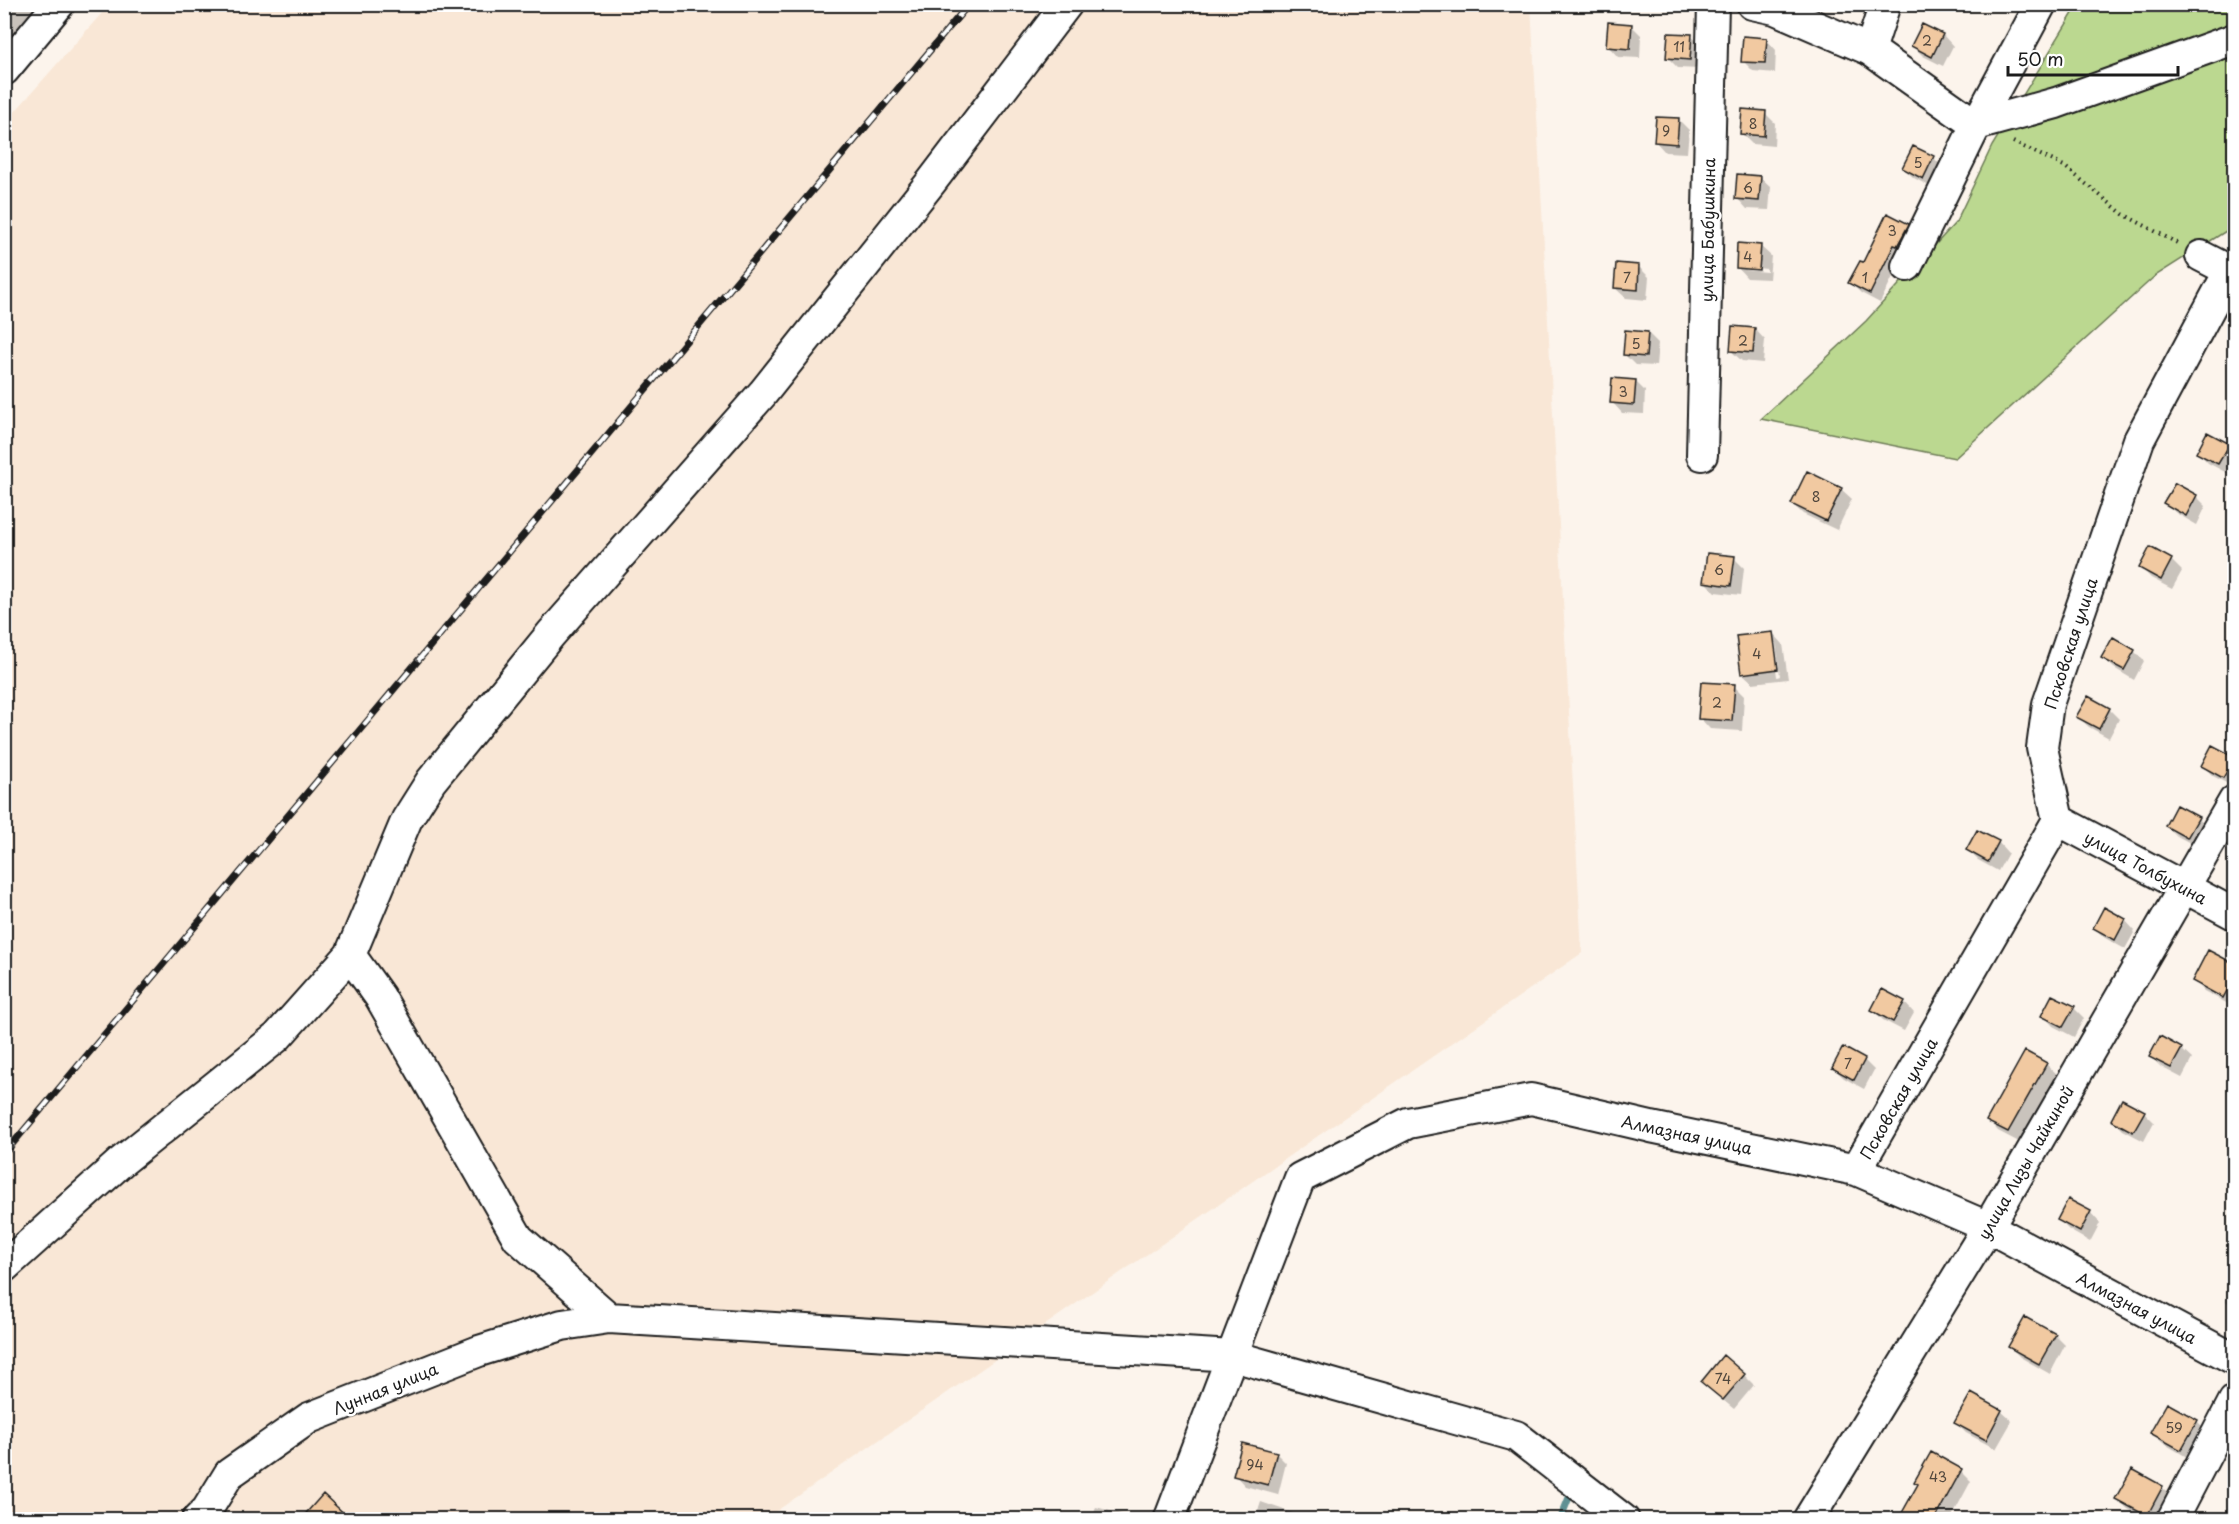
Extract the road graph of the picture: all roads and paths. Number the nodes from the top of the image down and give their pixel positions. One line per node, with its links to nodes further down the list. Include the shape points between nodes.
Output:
1 (59, 4): 9 (street)
2 (1067, 4): 19 (street, via 763,393 551,634 431,781 406,819)
3 (1713, 4): 14 (street, улица Бабушкина)
4 (1752, 4): 8 (street, via 1775,9)
5 (1885, 4): 8 (street)
6 (2041, 4): 10 (street)
7 (2235, 39): 10 (street, via 2056,103)
8 (1870, 50): 10 (street)
9 (4, 70)
10 (1976, 125): 11 (path, via 2064,166 2122,214); 12 (street)
11 (2201, 256): 13 (street)
12 (1907, 266)
13 (2233, 272): 16 (street, Псковская улица, via 2139,440 2048,704 2042,748)
14 (1701, 455)
15 (2235, 801): 17 (street, улица Лизы Чайкиной)
16 (2058, 820): 17 (street, улица Толбухина); 20 (street, Псковская улица)
17 (2184, 889): 18 (street, улица Толбухина); 21 (street, улица Лизы Чайкиной)
18 (2235, 914)
19 (350, 955): 22 (street, via 277,1037 121,1162); 23 (street, via 380,997 518,1238)
20 (1857, 1170): 21 (street, Алмазная улица); 24 (street, Алмазная улица, via 1531,1099 1408,1123 1300,1178)
21 (1988, 1227): 25 (street, Алмазная улица); 30 (street, улица Лизы Чайкиной)
22 (4, 1267)
23 (609, 1318): 24 (street, Лунная улица); 27 (street, Лунная улица, via 562,1325 479,1351 309,1418 229,1473)
24 (1233, 1356): 28 (street, Алмазная улица); 29 (street, Лунная улица, via 1516,1436)
25 (2235, 1359)
26 (2235, 1401): 31 (street)
27 (206, 1516)
28 (1169, 1520)
29 (1624, 1520)
30 (1808, 1520)
31 (2172, 1520)

